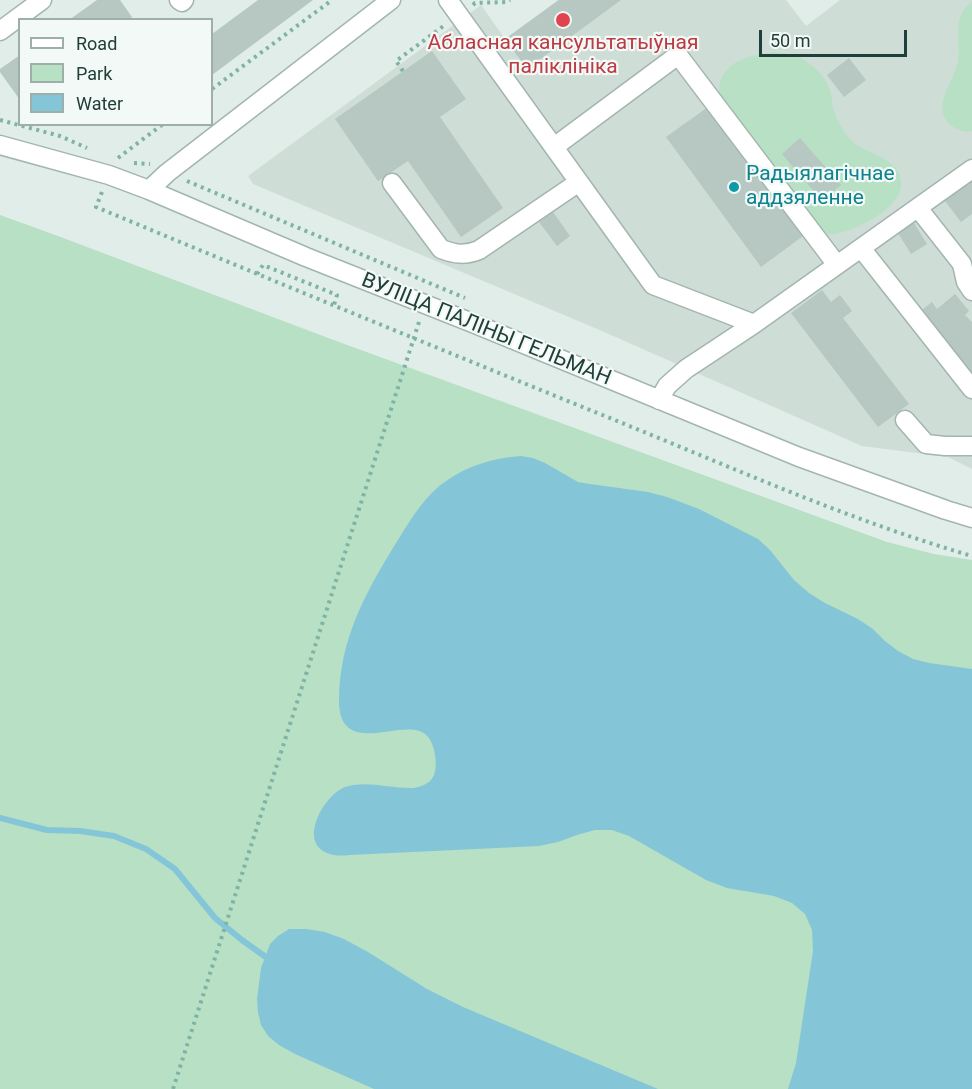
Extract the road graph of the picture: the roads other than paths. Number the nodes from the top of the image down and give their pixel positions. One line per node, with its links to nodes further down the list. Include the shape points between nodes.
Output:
1 (42, 0): 6 (street)
2 (179, 0): 3 (street)
3 (184, 0)
4 (391, 0): 12 (street)
5 (448, 0): 8 (street)
6 (0, 31)
7 (0, 145): 12 (street, ВУЛІЦА ПАЛІНЫ ГЕЛЬМАН)
8 (554, 147): 10 (street); 15 (street, via 678,55)
9 (972, 169): 13 (street)
10 (579, 182): 11 (street, via 479,250 461,255 441,249); 17 (street, via 653,285)
11 (392, 183)
12 (149, 190): 19 (street, ВУЛІЦА ПАЛІНЫ ГЕЛЬМАН)
13 (918, 208): 14 (street); 16 (street, via 962,264)
14 (861, 248): 15 (street); 18 (street)
15 (837, 265): 17 (street)
16 (972, 291)
17 (754, 324): 19 (street, via 686,369 667,386)
18 (972, 389)
19 (659, 400): 22 (street, ВУЛІЦА ПАЛІНЫ ГЕЛЬМАН, via 800,457)
20 (905, 420): 21 (street, via 926,444)
21 (972, 446)
22 (972, 518)

